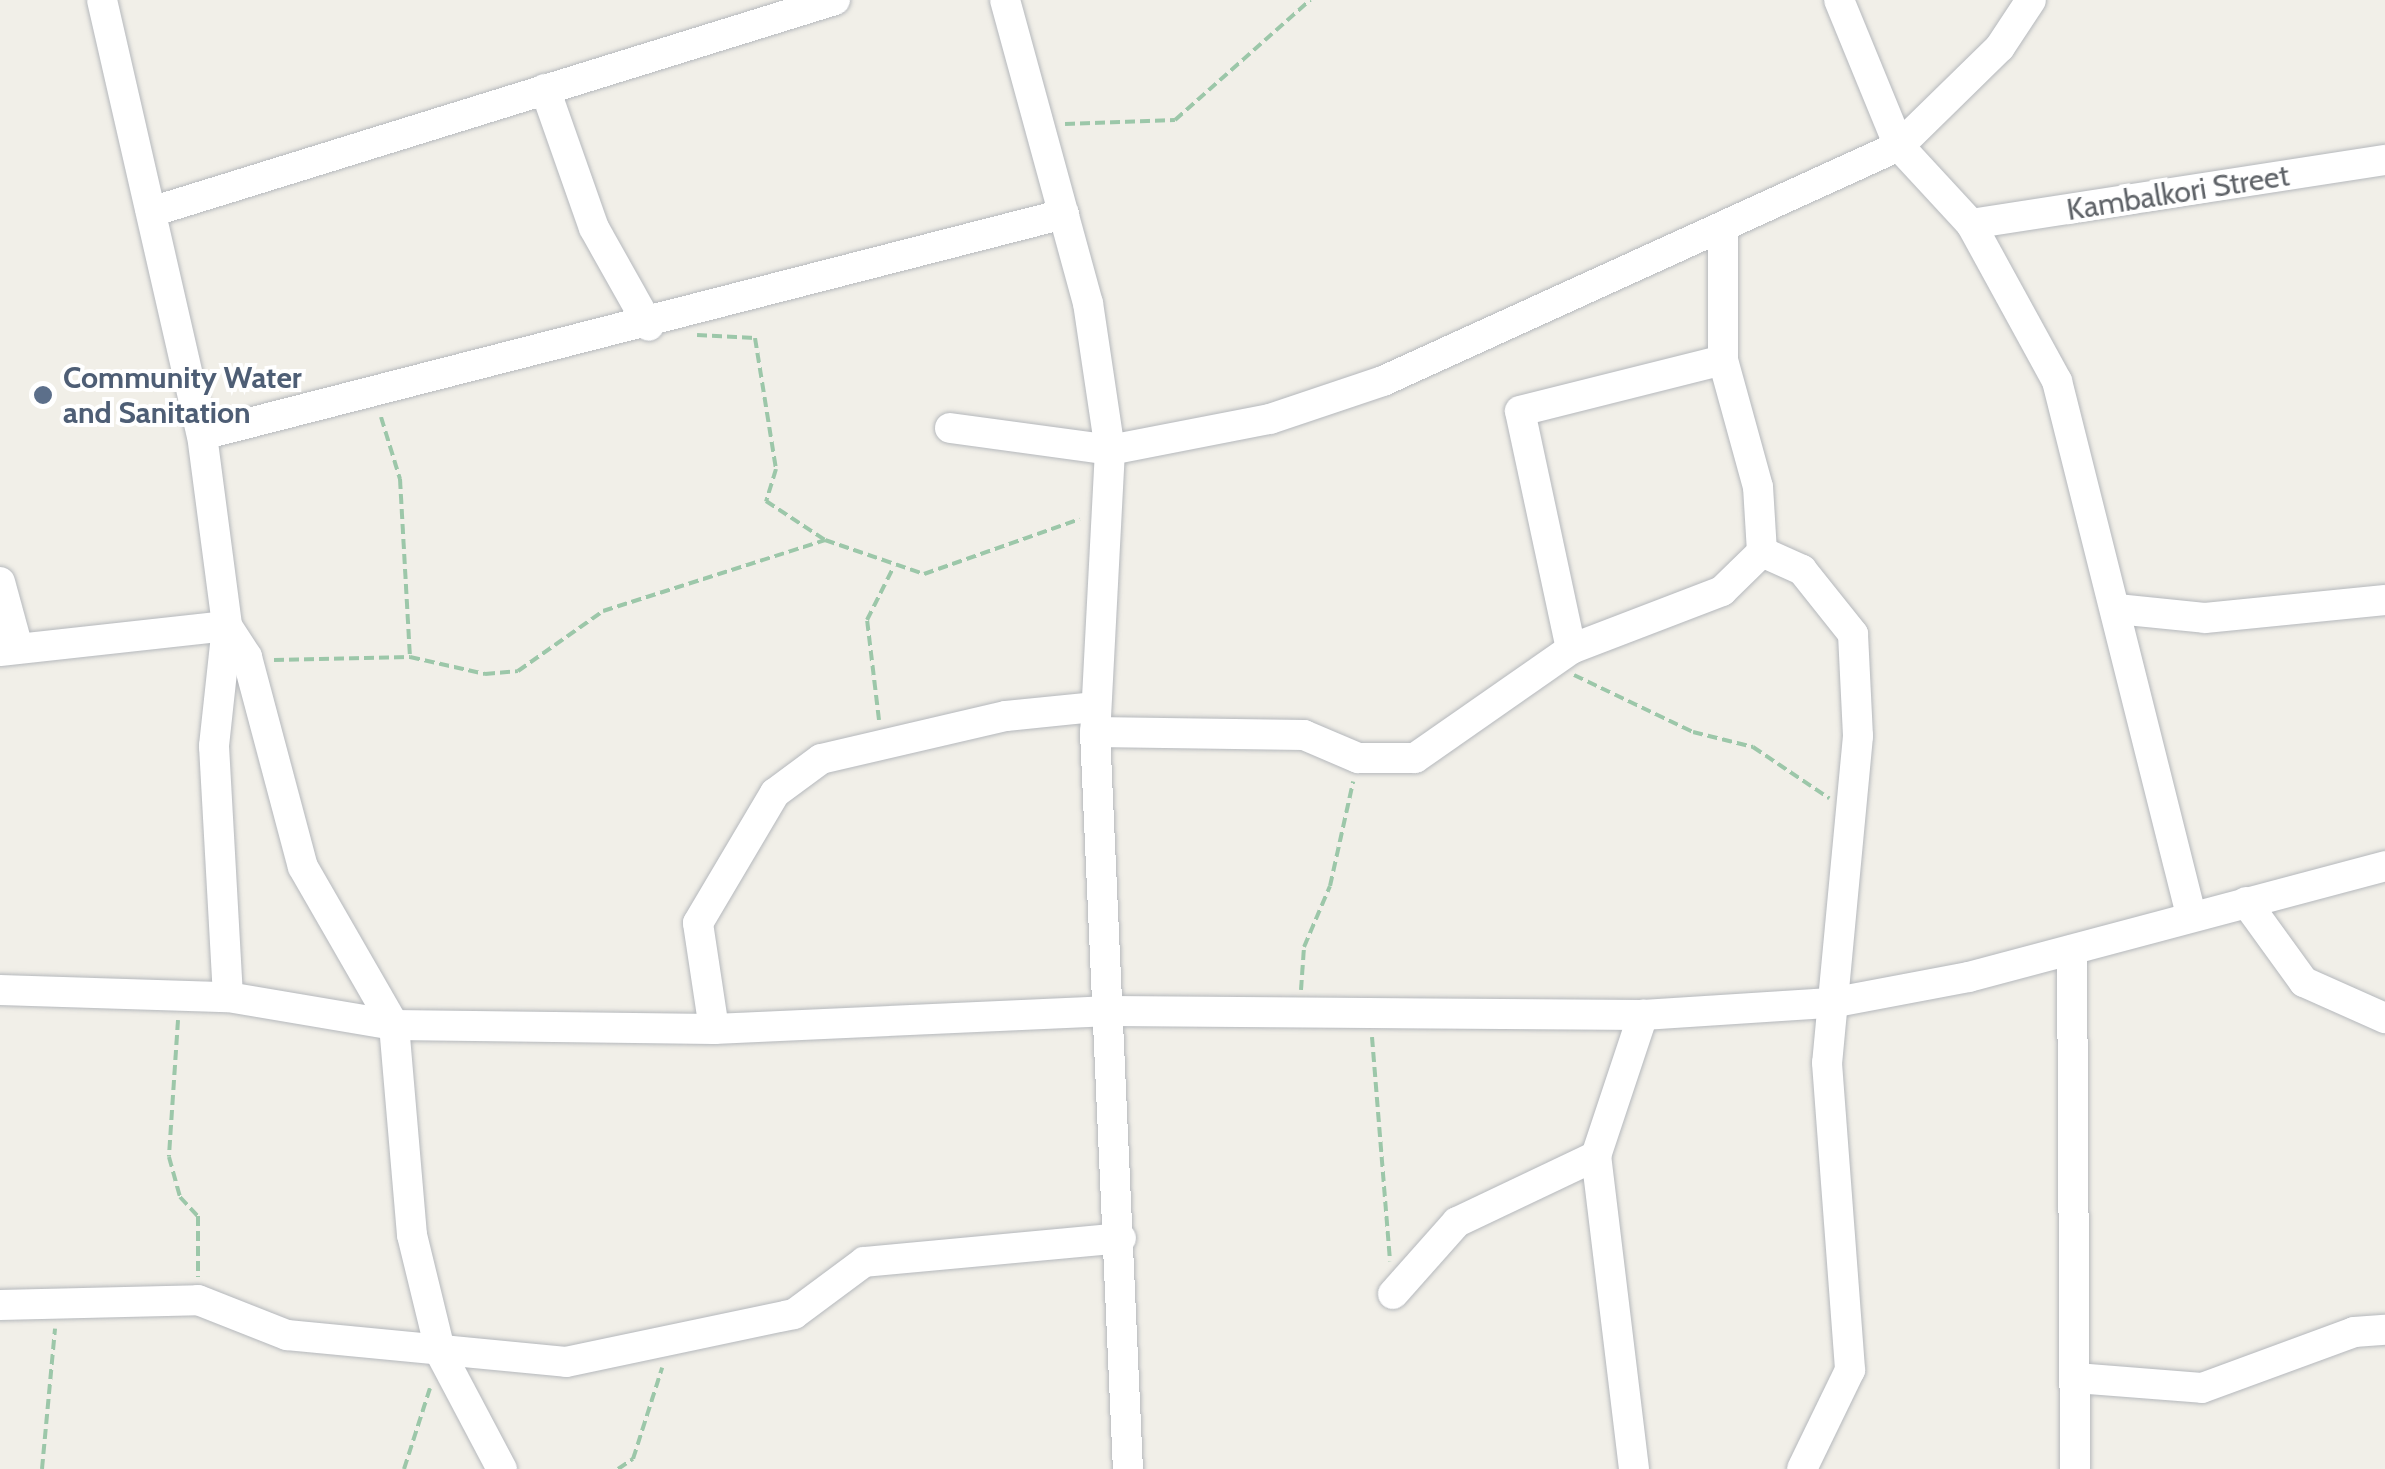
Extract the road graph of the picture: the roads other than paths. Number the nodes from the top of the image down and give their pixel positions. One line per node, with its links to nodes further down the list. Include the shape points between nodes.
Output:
1 (102, 0): 9 (street)
2 (835, 0): 6 (street)
3 (1005, 0): 10 (street)
4 (1839, 0): 7 (street)
5 (2031, 0): 7 (street, via 2000,47)
6 (545, 89): 9 (street); 13 (street, via 594,228)
7 (1898, 146): 11 (street); 12 (street)
8 (2385, 160): 11 (street, Kambalkori Street)
9 (151, 212): 16 (street)
10 (1064, 214): 13 (street); 17 (street)
11 (1971, 224): 21 (street, via 2057,381)
12 (1723, 228): 14 (street); 17 (street, via 1556,294 1383,381 1270,419)
13 (649, 326): 16 (street)
14 (1723, 360): 18 (street, via 1758,487); 24 (street, via 1520,410)
15 (950, 428): 17 (street)
16 (202, 435): 22 (street)
17 (1110, 450): 25 (street)
18 (1762, 552): 24 (street, via 1722,591); 32 (street, via 1802,570 1852,634 1858,736)
19 (0, 582): 23 (street)
20 (2385, 600): 21 (street, via 2205,618)
21 (2117, 608): 28 (street)
22 (227, 626): 23 (street, via 117,645); 31 (street, via 214,746); 36 (street, via 247,657 303,866)
23 (9, 650)
24 (1564, 658): 25 (street, via 1415,758 1358,758 1304,735)
25 (1095, 720): 33 (street); 37 (street, via 881,744 821,759 775,793 698,922)
26 (2385, 866): 27 (street)
27 (2246, 902): 28 (street); 35 (street, via 2304,982)
28 (2191, 915): 29 (street)
29 (2072, 950): 32 (street); 44 (street)
30 (0, 990): 31 (street)
31 (228, 997): 36 (street)
32 (1831, 1003): 34 (street); 48 (street, via 1830,1178 1847,1266 1850,1370)
33 (1111, 1011): 34 (street); 37 (street); 39 (street)
34 (1643, 1016): 38 (street)
35 (2385, 1018)
36 (394, 1025): 37 (street); 43 (street, via 412,1235)
37 (714, 1029)
38 (1596, 1156): 40 (street, via 1457,1222); 47 (street)
39 (1122, 1238): 43 (street, via 864,1262 794,1314 566,1362); 46 (street)
40 (1394, 1294)
41 (0, 1305): 43 (street, via 198,1300 287,1334)
42 (2385, 1330): 44 (street, via 2354,1332 2202,1388)
43 (441, 1354): 45 (street)
44 (2076, 1378): 49 (street)
45 (502, 1469)
46 (1128, 1469)
47 (1634, 1469)
48 (1802, 1469)
49 (2075, 1469)

